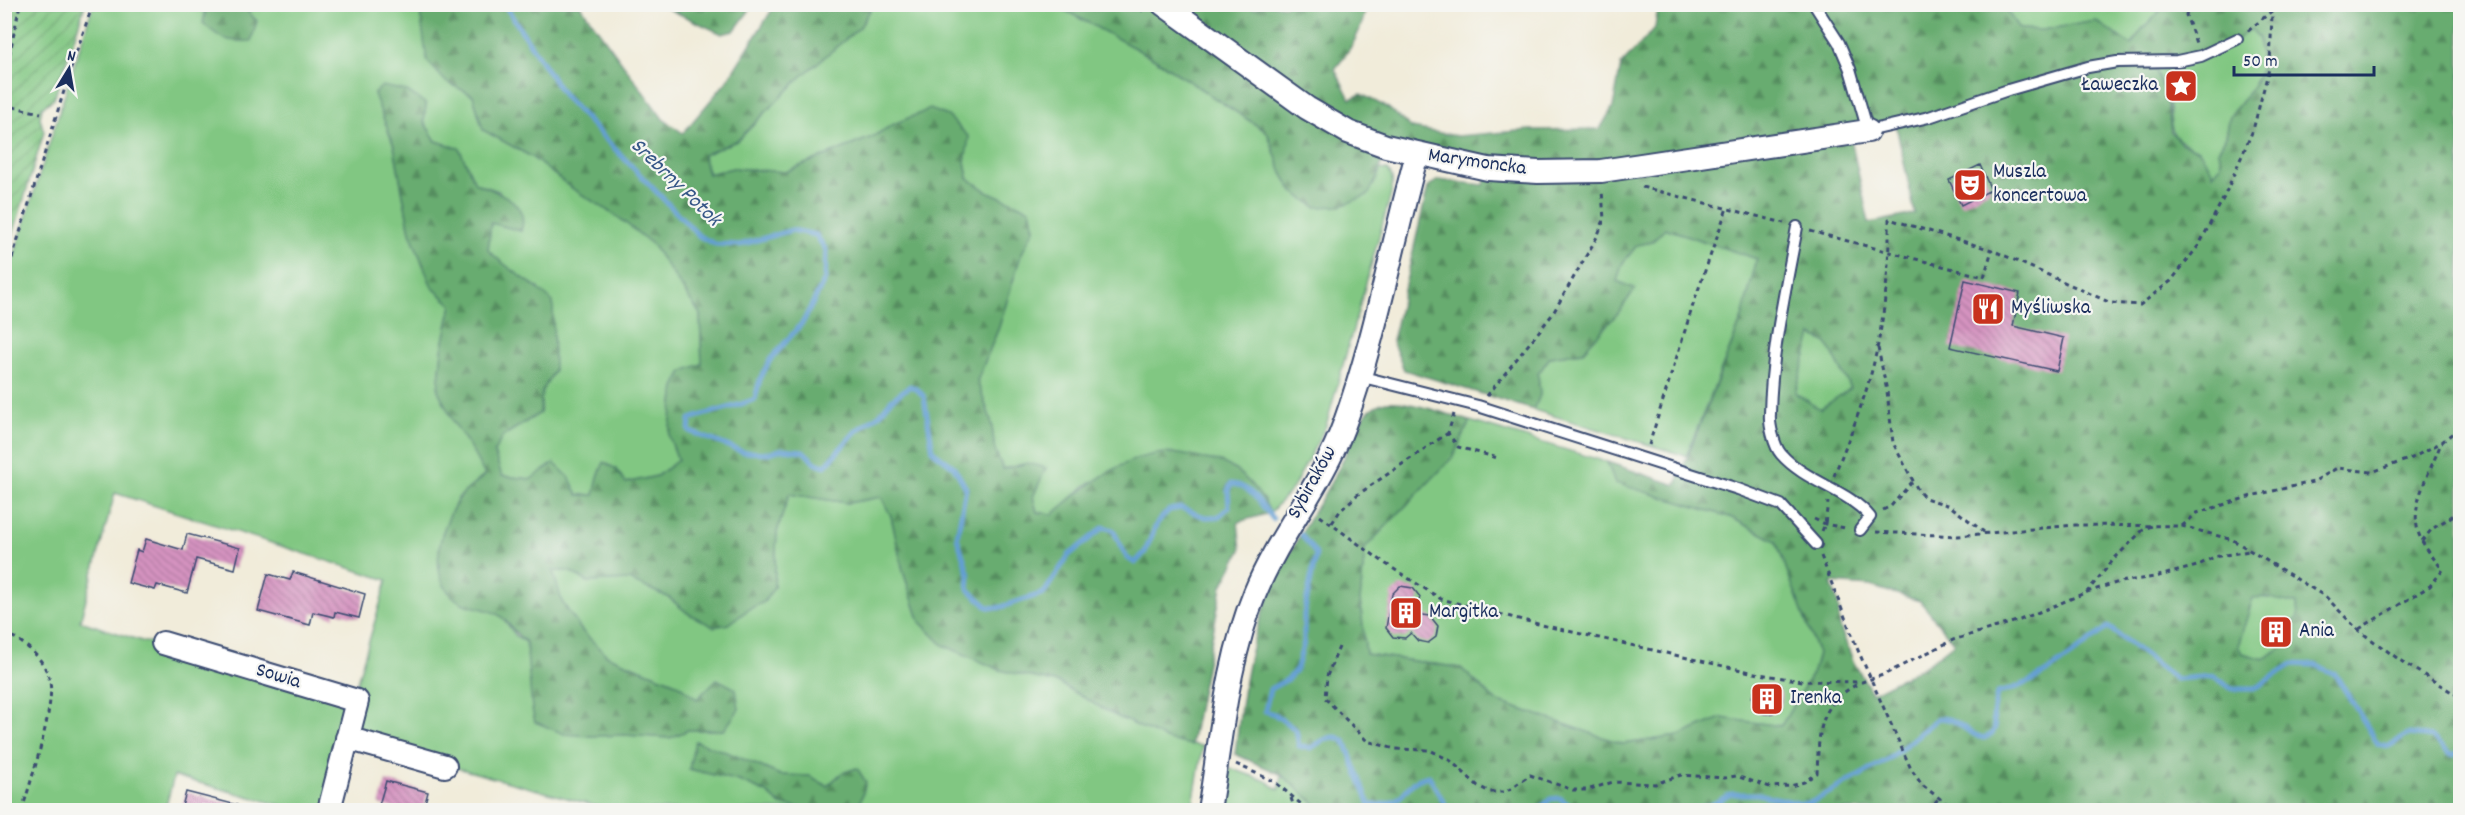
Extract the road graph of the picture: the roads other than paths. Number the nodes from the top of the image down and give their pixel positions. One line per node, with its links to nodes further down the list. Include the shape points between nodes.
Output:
1 (1163, 4): 5 (street, Marymoncka, via 1325,120 1367,140)
2 (1814, 4): 4 (lane, via 1839,43)
3 (2237, 39): 4 (lane, via 2201,56 2177,61 2116,62 2088,67 1929,117)
4 (1868, 131): 5 (street, Marymoncka, via 1601,171 1488,169)
5 (1417, 154): 7 (street, Sybiraków)
6 (1797, 227): 8 (lane, via 1769,417 1778,451 1793,466 1861,506 1870,516)
7 (1359, 376): 9 (lane, via 1478,406 1738,489 1781,505); 14 (street, Sybiraków, via 1336,443 1273,553 1243,625)
8 (1860, 530)
9 (1816, 544)
10 (163, 643): 11 (street, Sowia, via 357,701)
11 (348, 738): 12 (street); 13 (street, Sowia)
12 (445, 765)
13 (329, 810)
14 (1209, 810)

